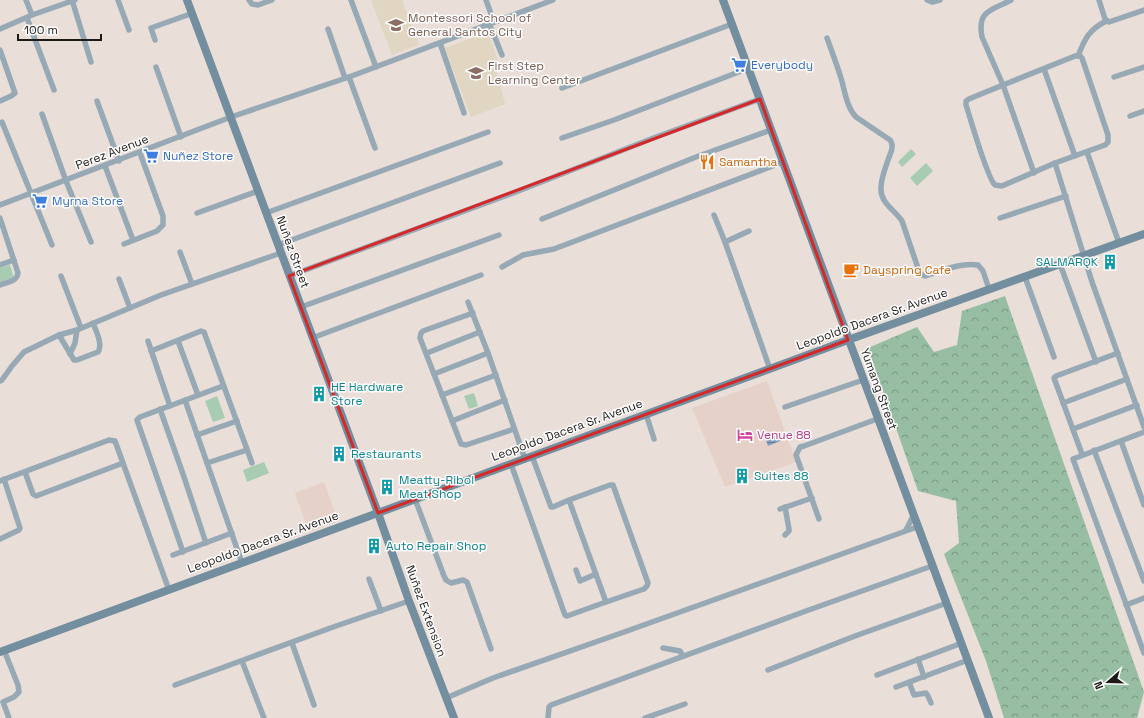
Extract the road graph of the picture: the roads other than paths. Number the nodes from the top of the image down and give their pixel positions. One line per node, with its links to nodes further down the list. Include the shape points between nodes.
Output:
1 (26, 0): 17 (street)
2 (73, 0): 17 (street); 30 (street)
3 (118, 0): 23 (street)
4 (187, 0): 16 (main road, Nuñez Street)
5 (249, 0): 6 (street, via 256,5)
6 (272, 0)
7 (351, 0): 31 (street)
8 (486, 0): 19 (street)
9 (553, 0): 19 (street, Perez Avenue)
10 (723, 0): 20 (main road, Yumang Street)
11 (927, 0): 12 (street)
12 (940, 0)
13 (1011, 0): 38 (street, via 985,14 980,22 982,37)
14 (1098, 0): 18 (street)
15 (1144, 10): 18 (street)
16 (193, 13): 25 (street, via 151,28); 48 (main road, Nuñez Street)
17 (30, 17): 21 (street); 40 (street)
18 (1106, 21): 29 (street, via 1089,33)
19 (492, 23): 26 (street, Perez Avenue); 28 (street)
20 (732, 24): 34 (main road, Yumang Street); 39 (street)
21 (0, 29)
22 (328, 29): 36 (street)
23 (129, 30)
24 (827, 38): 98 (street, via 852,113 892,143 884,169 881,194 886,204 902,221 920,274 926,276 964,265 978,265 983,271)
25 (155, 40)
26 (440, 43): 31 (street, Perez Avenue); 45 (street)
27 (0, 50): 42 (street, via 15,93)
28 (502, 55)
29 (1078, 56): 35 (street); 55 (street, via 1082,58 1109,138 1105,145)
30 (91, 62)
31 (376, 66): 36 (street, Perez Avenue)
32 (1144, 66): 37 (street)
33 (156, 67): 52 (street)
34 (749, 68): 41 (main road, Yumang Street); 53 (street)
35 (1044, 69): 38 (street); 57 (street)
36 (347, 77): 48 (street, Perez Avenue); 54 (street)
37 (1114, 77)
38 (1003, 85): 63 (street); 63 (street, via 969,99 966,103 991,179 999,186)
39 (562, 88)
40 (54, 90)
41 (760, 99): 50 (main road, Yumang Street); 93 (street)
42 (0, 101)
43 (97, 101): 58 (street)
44 (1144, 111): 47 (street)
45 (464, 113)
46 (42, 114): 64 (street)
47 (1130, 116)
48 (231, 117): 52 (street, Perez Avenue); 65 (main road, Nuñez Street)
49 (2, 122): 66 (street)
50 (771, 130): 59 (main road, Yumang Street); 73 (street)
51 (488, 132): 70 (street)
52 (181, 137): 56 (street, Perez Avenue)
53 (562, 138)
54 (375, 148)
55 (1087, 152): 57 (street); 81 (street)
56 (140, 153): 58 (street, Perez Avenue); 78 (street, via 164,221 157,231)
57 (1075, 156): 61 (street)
58 (119, 161): 62 (street, Perez Avenue)
59 (782, 162): 90 (street, via 554,249 523,255); 109 (main road, Yumang Street)
60 (500, 163): 84 (street)
61 (1055, 163): 63 (street); 67 (street)
62 (105, 166): 64 (street, Perez Avenue); 78 (street)
63 (1034, 173)
64 (66, 181): 66 (street, Perez Avenue); 79 (street)
65 (258, 191): 69 (street); 70 (main road, Nuñez Street)
66 (32, 194): 68 (street, Perez Avenue); 83 (street)
67 (1066, 196): 74 (street); 86 (street)
68 (0, 205)
69 (197, 213)
70 (266, 213): 84 (main road, Nuñez Street)
71 (714, 216): 80 (street)
72 (0, 218): 87 (street)
73 (542, 218)
74 (1000, 218)
75 (749, 231): 80 (street)
76 (499, 235): 100 (street)
77 (1143, 236): 81 (main road, Leopoldo Dacera Sr. Avenue)
78 (133, 240): 82 (street)
79 (91, 242)
80 (725, 242): 118 (street)
81 (1120, 243): 86 (main road, Leopoldo Dacera Sr. Avenue)
82 (124, 244)
83 (52, 245)
84 (279, 249): 93 (main road, Nuñez Street); 96 (street)
85 (180, 252): 96 (street)
86 (1084, 256): 88 (main road, Leopoldo Dacera Sr. Avenue); 114 (street)
87 (14, 260): 89 (street); 97 (street, via 17,278)
88 (1060, 264): 94 (main road, Leopoldo Dacera Sr. Avenue); 117 (street)
89 (0, 265)
90 (502, 267)
91 (481, 274): 107 (street)
92 (61, 276): 104 (street)
93 (289, 276): 100 (main road, Nuñez Street)
94 (1025, 277): 98 (main road, Leopoldo Dacera Sr. Avenue); 116 (street)
95 (119, 279): 101 (street)
96 (192, 284): 101 (street)
97 (0, 285)
98 (989, 289): 109 (main road, Leopoldo Dacera Sr. Avenue)
99 (468, 302): 102 (street)
100 (301, 307): 107 (main road, Nuñez Street)
101 (130, 308): 103 (street)
102 (473, 313): 105 (street); 112 (street, via 423,331 420,338)
103 (93, 323): 104 (street); 115 (street, via 100,342 99,351 77,360)
104 (79, 329): 106 (street); 115 (street)
105 (480, 332): 112 (street); 113 (street)
106 (59, 335): 115 (street); 123 (street, via 24,352)
107 (312, 338): 159 (main road, Nuñez Street)
108 (148, 340): 111 (street)
109 (848, 340): 118 (main road, Leopoldo Dacera Sr. Avenue); 122 (main road, Yumang Street)
110 (178, 341): 111 (street); 124 (street, via 204,332); 125 (street)
111 (151, 351): 131 (street)
112 (427, 353): 119 (street)
113 (488, 353): 119 (street); 120 (street)
114 (1118, 353): 117 (street); 121 (street)
115 (70, 354)
116 (1054, 358)
117 (1096, 362): 129 (street, via 1055,377)
118 (770, 369): 134 (main road, Leopoldo Dacera Sr. Avenue)
119 (434, 374): 126 (street)
120 (496, 375): 126 (street); 128 (street)
121 (1127, 379): 129 (street); 130 (street)
122 (863, 380): 132 (street); 135 (main road, Yumang Street)
123 (0, 381)
124 (224, 386): 125 (street); 137 (street)
125 (198, 395): 127 (street)
126 (442, 395): 136 (street)
127 (185, 400): 131 (street); 142 (street)
128 (505, 400): 136 (street); 139 (street)
129 (1062, 403): 140 (street)
130 (1137, 405): 138 (street); 140 (street)
131 (170, 406): 133 (street)
132 (785, 407)
133 (160, 410): 167 (street); 168 (street, via 137,421)
134 (646, 414): 143 (street); 148 (main road, Leopoldo Dacera Sr. Avenue)
135 (877, 419): 155 (street, via 800,447 796,455); 160 (main road, Yumang Street)
136 (452, 420): 139 (street, via 460,442 466,446)
137 (237, 421): 142 (street); 145 (street)
138 (1144, 427)
139 (514, 429): 148 (street)
140 (1073, 429): 147 (street)
141 (1144, 432): 144 (street)
142 (197, 435): 150 (street)
143 (654, 439)
144 (1121, 441): 146 (street); 158 (street)
145 (248, 450): 150 (street); 151 (street)
146 (1094, 450): 147 (street); 175 (street)
147 (1082, 454): 181 (street, via 1073,461)
148 (528, 457): 152 (main road, Leopoldo Dacera Sr. Avenue); 157 (street, via 551,507)
149 (124, 463): 153 (street, via 115,441 112,440); 153 (street, via 36,496); 176 (street)
150 (207, 463): 164 (street)
151 (252, 463)
152 (511, 464): 156 (main road, Leopoldo Dacera Sr. Avenue); 179 (street, via 565,615)
153 (25, 472): 154 (street)
154 (2, 480): 166 (street, via 20,528 15,533)
155 (812, 498): 161 (street); 165 (street, via 783,508 789,529)
156 (415, 499): 159 (main road, Leopoldo Dacera Sr. Avenue); 186 (street, via 446,580 451,583 463,580 467,582)
157 (569, 500): 173 (street); 179 (street, via 613,485 648,583 644,589)
158 (1144, 505)
159 (378, 513): 170 (main road, Leopoldo Dacera Sr. Avenue); 178 (main road, Nuñez Extension)
160 (913, 516): 162 (main road, Yumang Street); 163 (street)
161 (819, 519)
162 (917, 527): 163 (street); 171 (main road, Yumang Street)
163 (906, 530): 199 (street, via 493,678)
164 (232, 533): 167 (street); 170 (street)
165 (784, 535)
166 (0, 538)
167 (206, 543): 168 (street)
168 (182, 552): 169 (street)
169 (174, 555)
170 (242, 563): 176 (main road, Leopoldo Dacera Sr. Avenue)
171 (932, 566): 180 (main road, Yumang Street); 189 (street)
172 (576, 570): 173 (street, via 580,581)
173 (596, 574): 179 (street)
174 (369, 579): 182 (street)
175 (1144, 581)
176 (168, 590): 187 (main road, Leopoldo Dacera Sr. Avenue)
177 (1144, 598): 181 (street)
178 (409, 601): 182 (street); 199 (main road, Nuñez Extension)
179 (606, 602)
180 (947, 603): 184 (main road, Yumang Street); 193 (street)
181 (1126, 605): 188 (street)
182 (381, 611): 183 (street)
183 (292, 643): 192 (street); 203 (street)
184 (962, 643): 190 (street); 191 (main road, Yumang Street)
185 (664, 648): 189 (street, via 680,651)
186 (491, 649)
187 (2, 651): 200 (street, via 19,692 14,697)
188 (1144, 653)
189 (683, 656): 207 (street, via 551,705)
190 (918, 659): 194 (street); 195 (street)
191 (968, 660): 195 (street); 209 (main road, Yumang Street)
192 (242, 661): 197 (street); 205 (street)
193 (768, 670)
194 (877, 674)
195 (924, 677): 196 (street)
196 (909, 682): 198 (street); 201 (street, via 914,695 926,693)
197 (175, 685)
198 (896, 687)
199 (446, 698): 206 (main road, Nuñez Extension)
200 (2, 700): 204 (street)
201 (931, 703)
202 (685, 704): 208 (street)
203 (314, 705)
204 (9, 718)
205 (264, 718)
206 (454, 718)
207 (548, 718)
208 (645, 718)
209 (989, 718)

